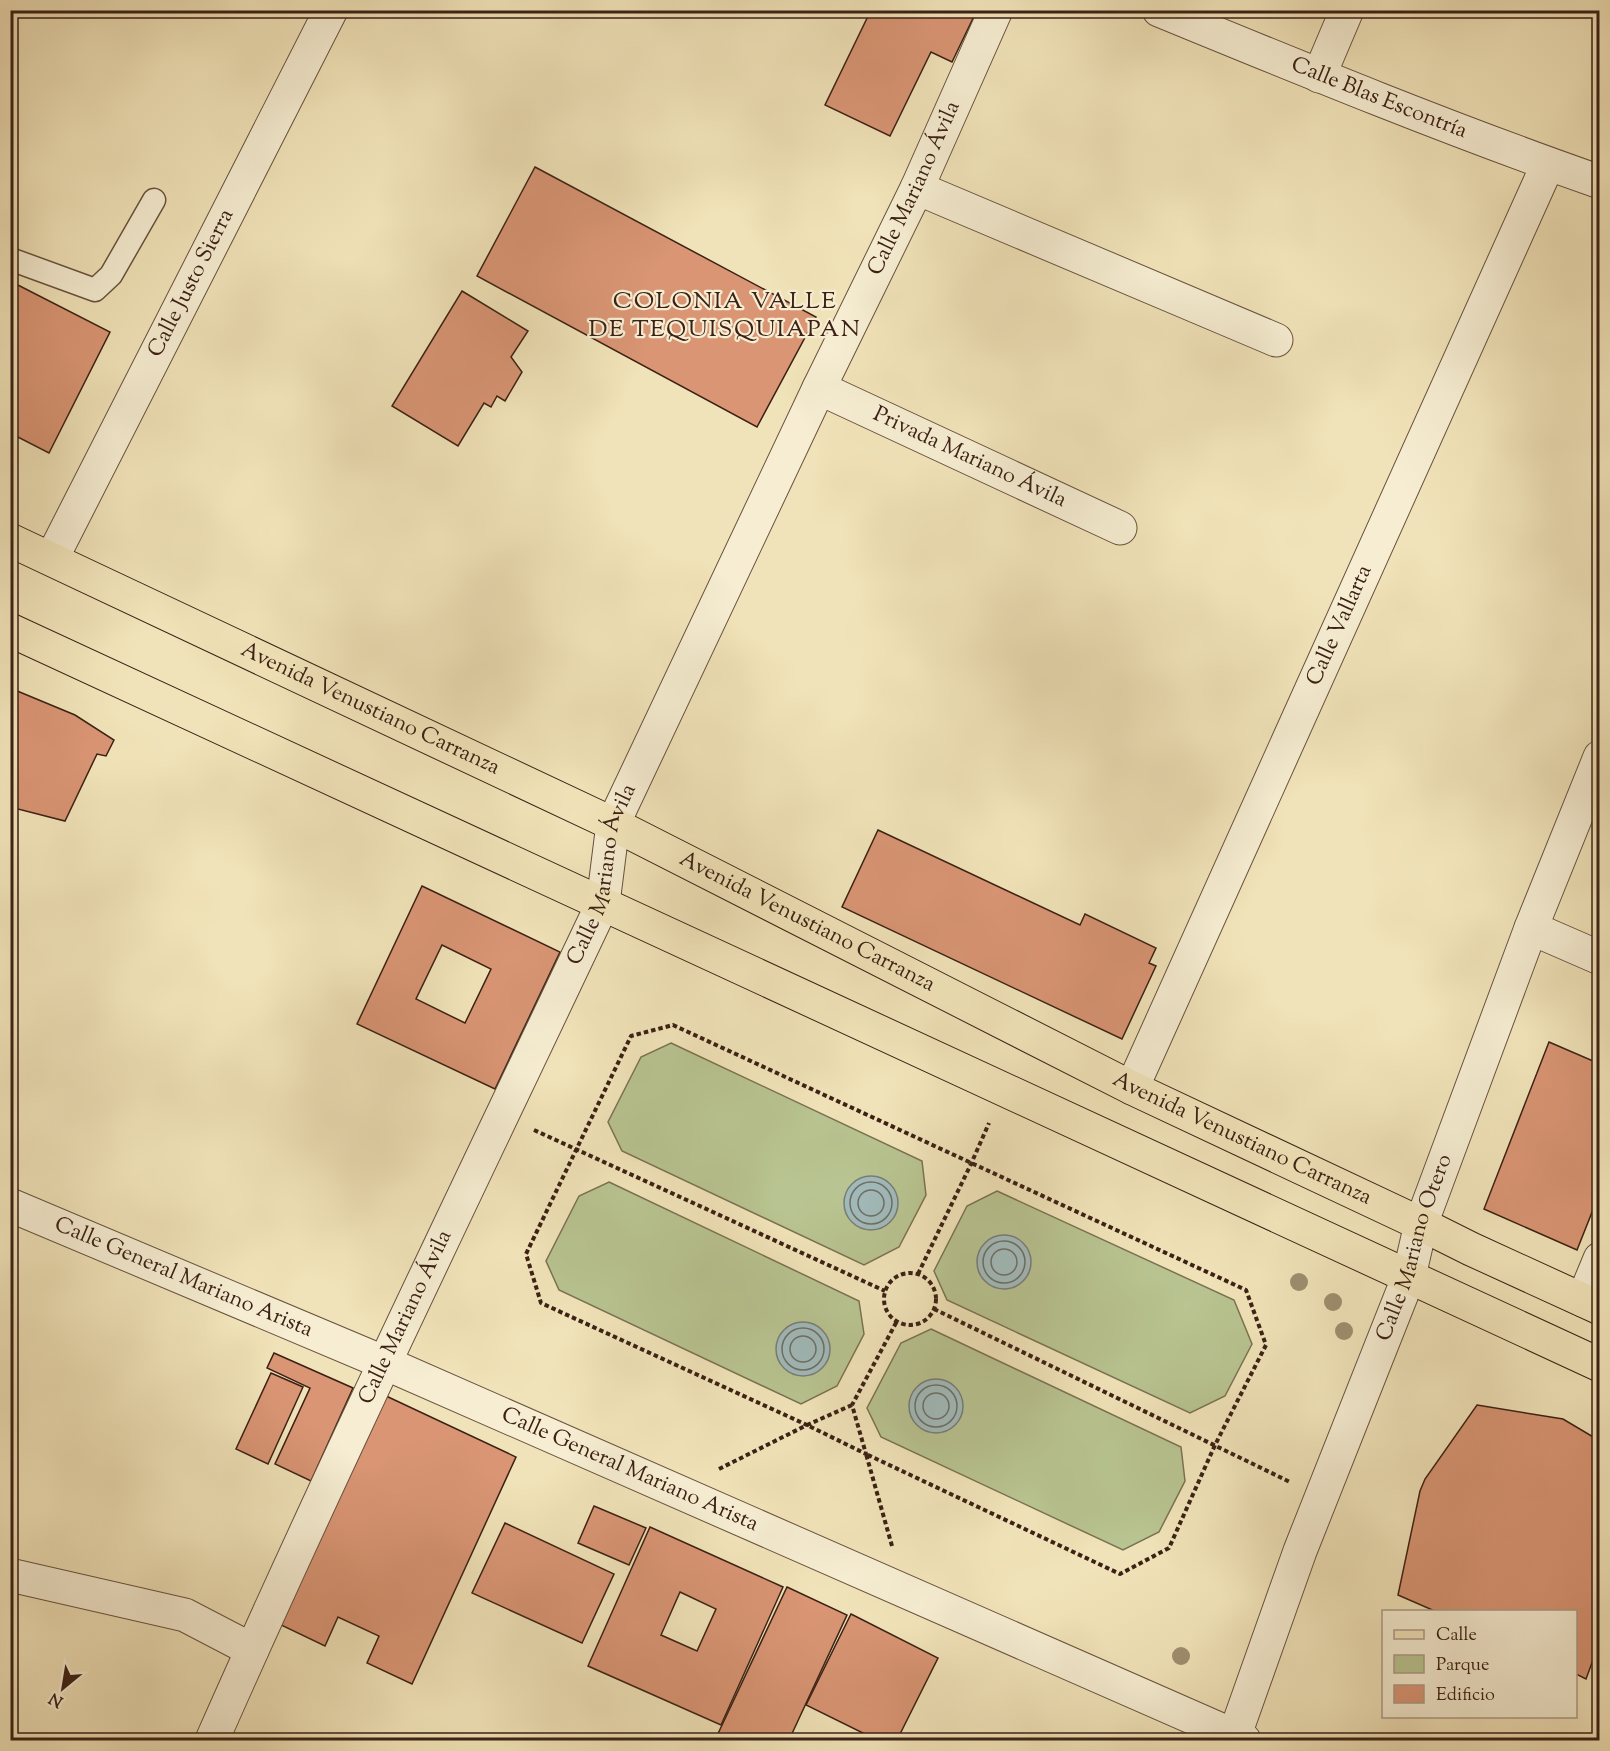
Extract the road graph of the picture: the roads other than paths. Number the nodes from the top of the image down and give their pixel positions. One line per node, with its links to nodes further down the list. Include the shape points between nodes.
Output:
1 (331, 10): 15 (street, Calle Justo Sierra)
2 (996, 10): 8 (street, Calle Mariano Ávila)
3 (1159, 10): 5 (street, Calle Blas Escontría)
4 (1347, 10): 5 (street)
5 (1319, 76): 6 (street, Calle Blas Escontría)
6 (1548, 164): 7 (street, Calle Blas Escontría); 22 (street, Calle Vallarta)
7 (1599, 182)
8 (918, 188): 11 (street); 12 (street, Calle Mariano Ávila)
9 (154, 200): 10 (lane, via 111,275 96,290)
10 (10, 259)
11 (1276, 340)
12 (819, 388): 13 (street, Privada Mariano Ávila); 18 (street, Calle Mariano Ávila)
13 (1120, 528)
14 (10, 540): 15 (main road, Avenida Venustiano Carranza)
15 (52, 558): 18 (main road, Avenida Venustiano Carranza)
16 (10, 630): 19 (main road)
17 (1599, 757): 20 (street, Calle Mariano Otero)
18 (613, 824): 19 (street, Calle Mariano Ávila); 22 (main road, Avenida Venustiano Carranza)
19 (603, 903): 26 (main road); 28 (street, Calle Mariano Ávila)
20 (1531, 928): 21 (street); 24 (street, Calle Mariano Otero)
21 (1599, 958)
22 (1132, 1088): 24 (main road, Avenida Venustiano Carranza)
23 (10, 1205): 28 (street, Calle General Mariano Arista)
24 (1422, 1224): 26 (street, Calle Mariano Otero); 27 (main road, Avenida Venustiano Carranza)
25 (1599, 1259): 27 (street)
26 (1409, 1276): 29 (main road); 32 (street, Calle Mariano Otero, via 1300,1551)
27 (1591, 1304)
28 (385, 1363): 31 (street, Calle Mariano Ávila); 32 (street, Calle General Mariano Arista)
29 (1599, 1365)
30 (10, 1575): 31 (street, via 185,1615)
31 (252, 1650): 33 (street, Calle Mariano Ávila)
32 (1237, 1739)
33 (212, 1740)

